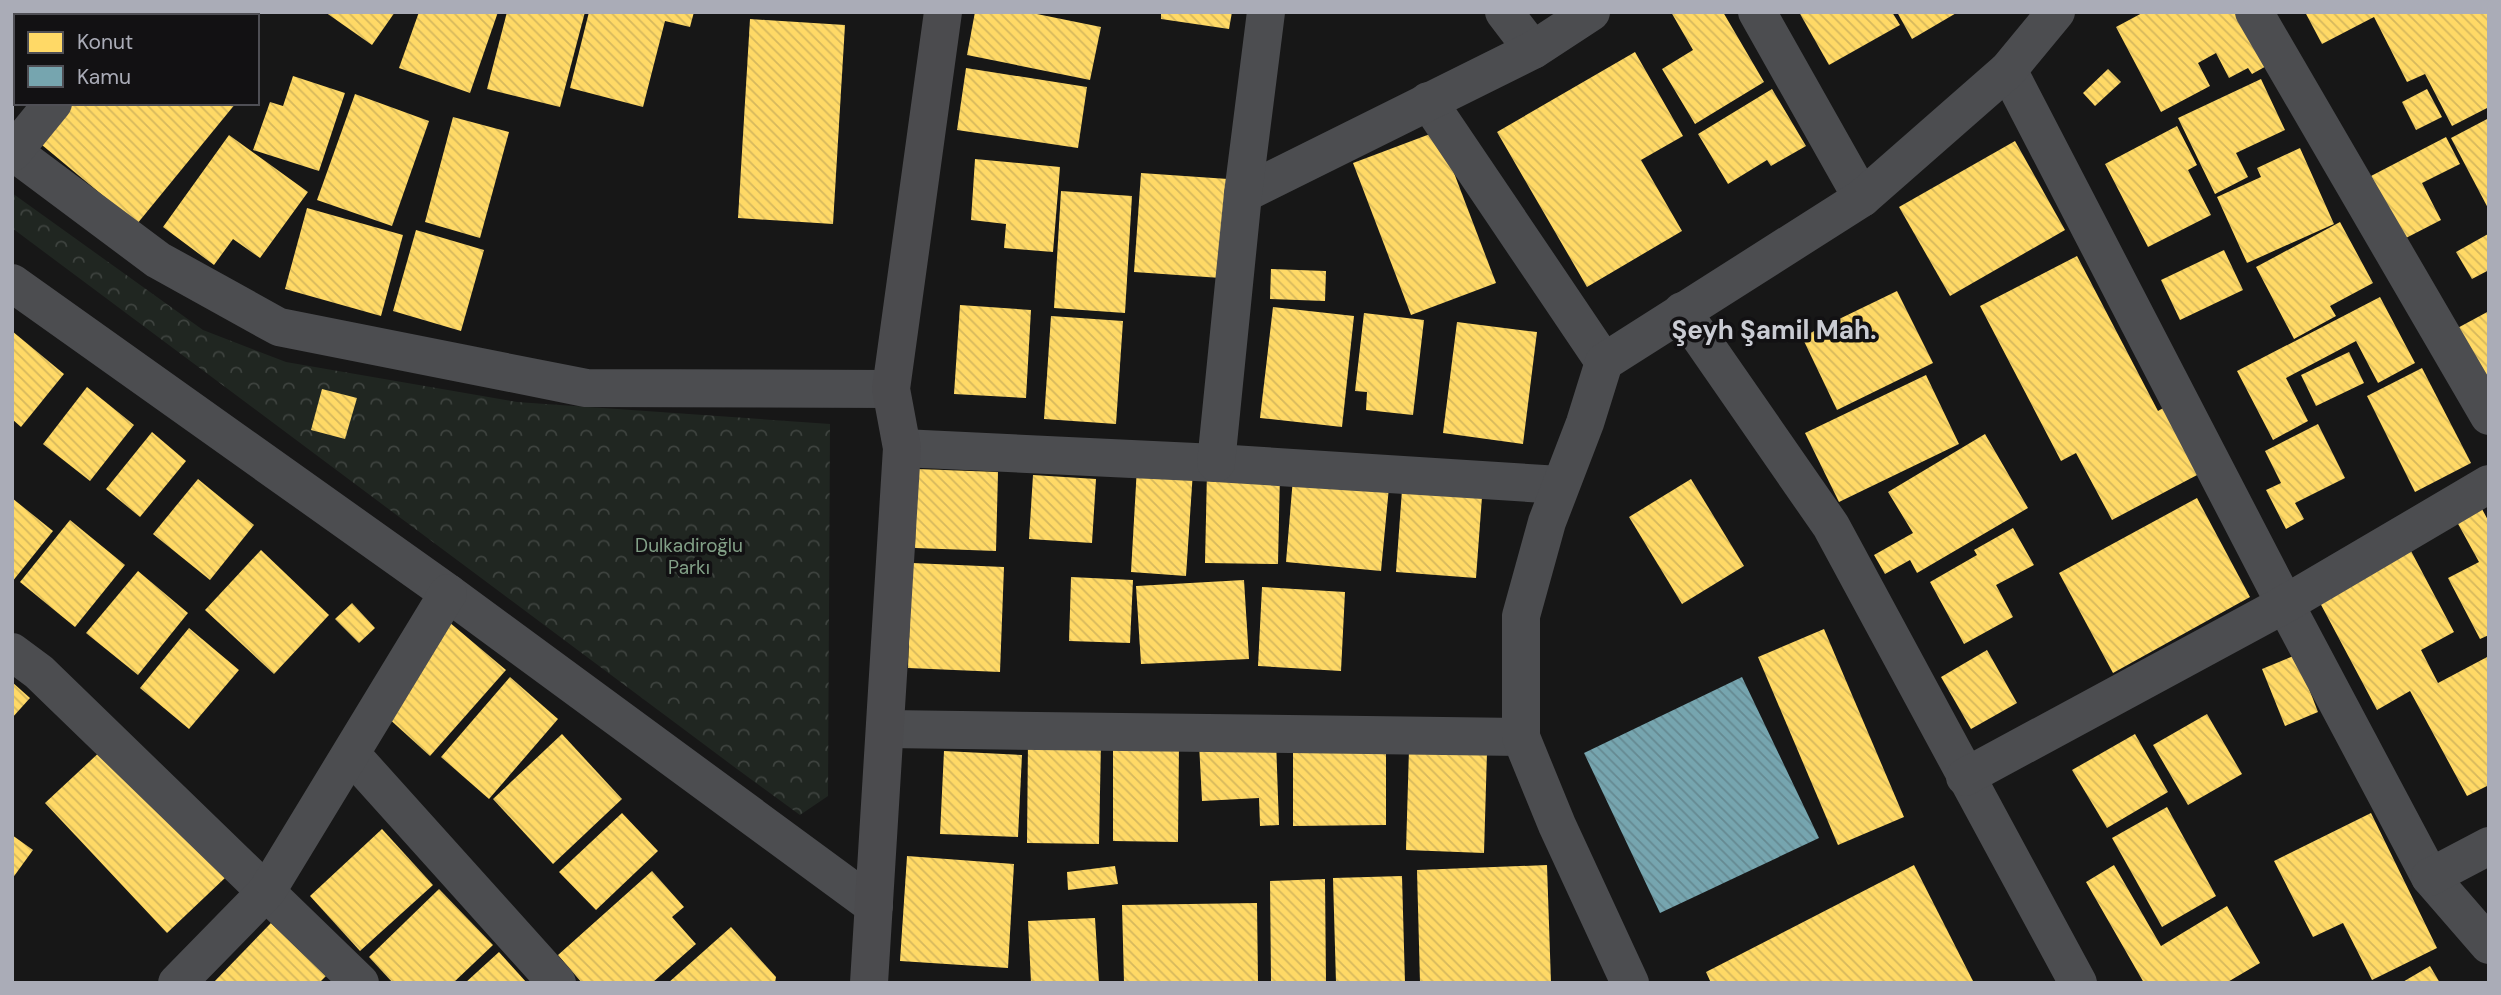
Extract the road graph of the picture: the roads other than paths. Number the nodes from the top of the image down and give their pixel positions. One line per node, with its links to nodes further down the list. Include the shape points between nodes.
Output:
1 (943, 12): 18 (main road)
2 (1266, 12): 13 (street)
3 (1504, 12): 8 (street)
4 (1591, 12): 8 (street)
5 (1757, 12): 14 (street)
6 (2056, 12): 9 (street)
7 (2254, 12): 19 (street)
8 (1533, 50): 10 (street)
9 (2008, 70): 14 (street); 25 (street)
10 (1428, 101): 13 (street); 17 (street)
11 (51, 105): 12 (street)
12 (13, 152): 18 (street, via 158,260 279,327 586,388)
13 (1243, 194): 21 (street)
14 (1862, 198): 16 (street)
15 (12, 282): 24 (street)
16 (1682, 311): 17 (street); 30 (street, via 1831,526)
17 (1604, 362): 23 (street)
18 (891, 389): 20 (main road)
19 (2489, 416)
20 (902, 448): 21 (street); 27 (main road)
21 (1216, 463): 23 (street)
22 (2489, 484): 25 (street)
23 (1560, 485): 28 (street, via 1521,616)
24 (448, 593): 29 (street); 35 (street)
25 (2285, 604): 30 (street); 32 (street)
26 (12, 652): 33 (street, via 39,672)
27 (886, 729): 28 (street); 35 (main road)
28 (1521, 737): 34 (street)
29 (351, 754): 33 (street); 40 (street)
30 (1965, 777): 37 (street)
31 (2489, 846): 32 (street)
32 (2430, 877): 36 (street)
33 (267, 891): 38 (street); 39 (street)
34 (1591, 899): 42 (street); 43 (street)
35 (874, 906): 41 (main road)
36 (2489, 945)
37 (2077, 982)
38 (177, 983)
39 (360, 983)
40 (557, 983)
41 (869, 983)
42 (1605, 983)
43 (1630, 983)

